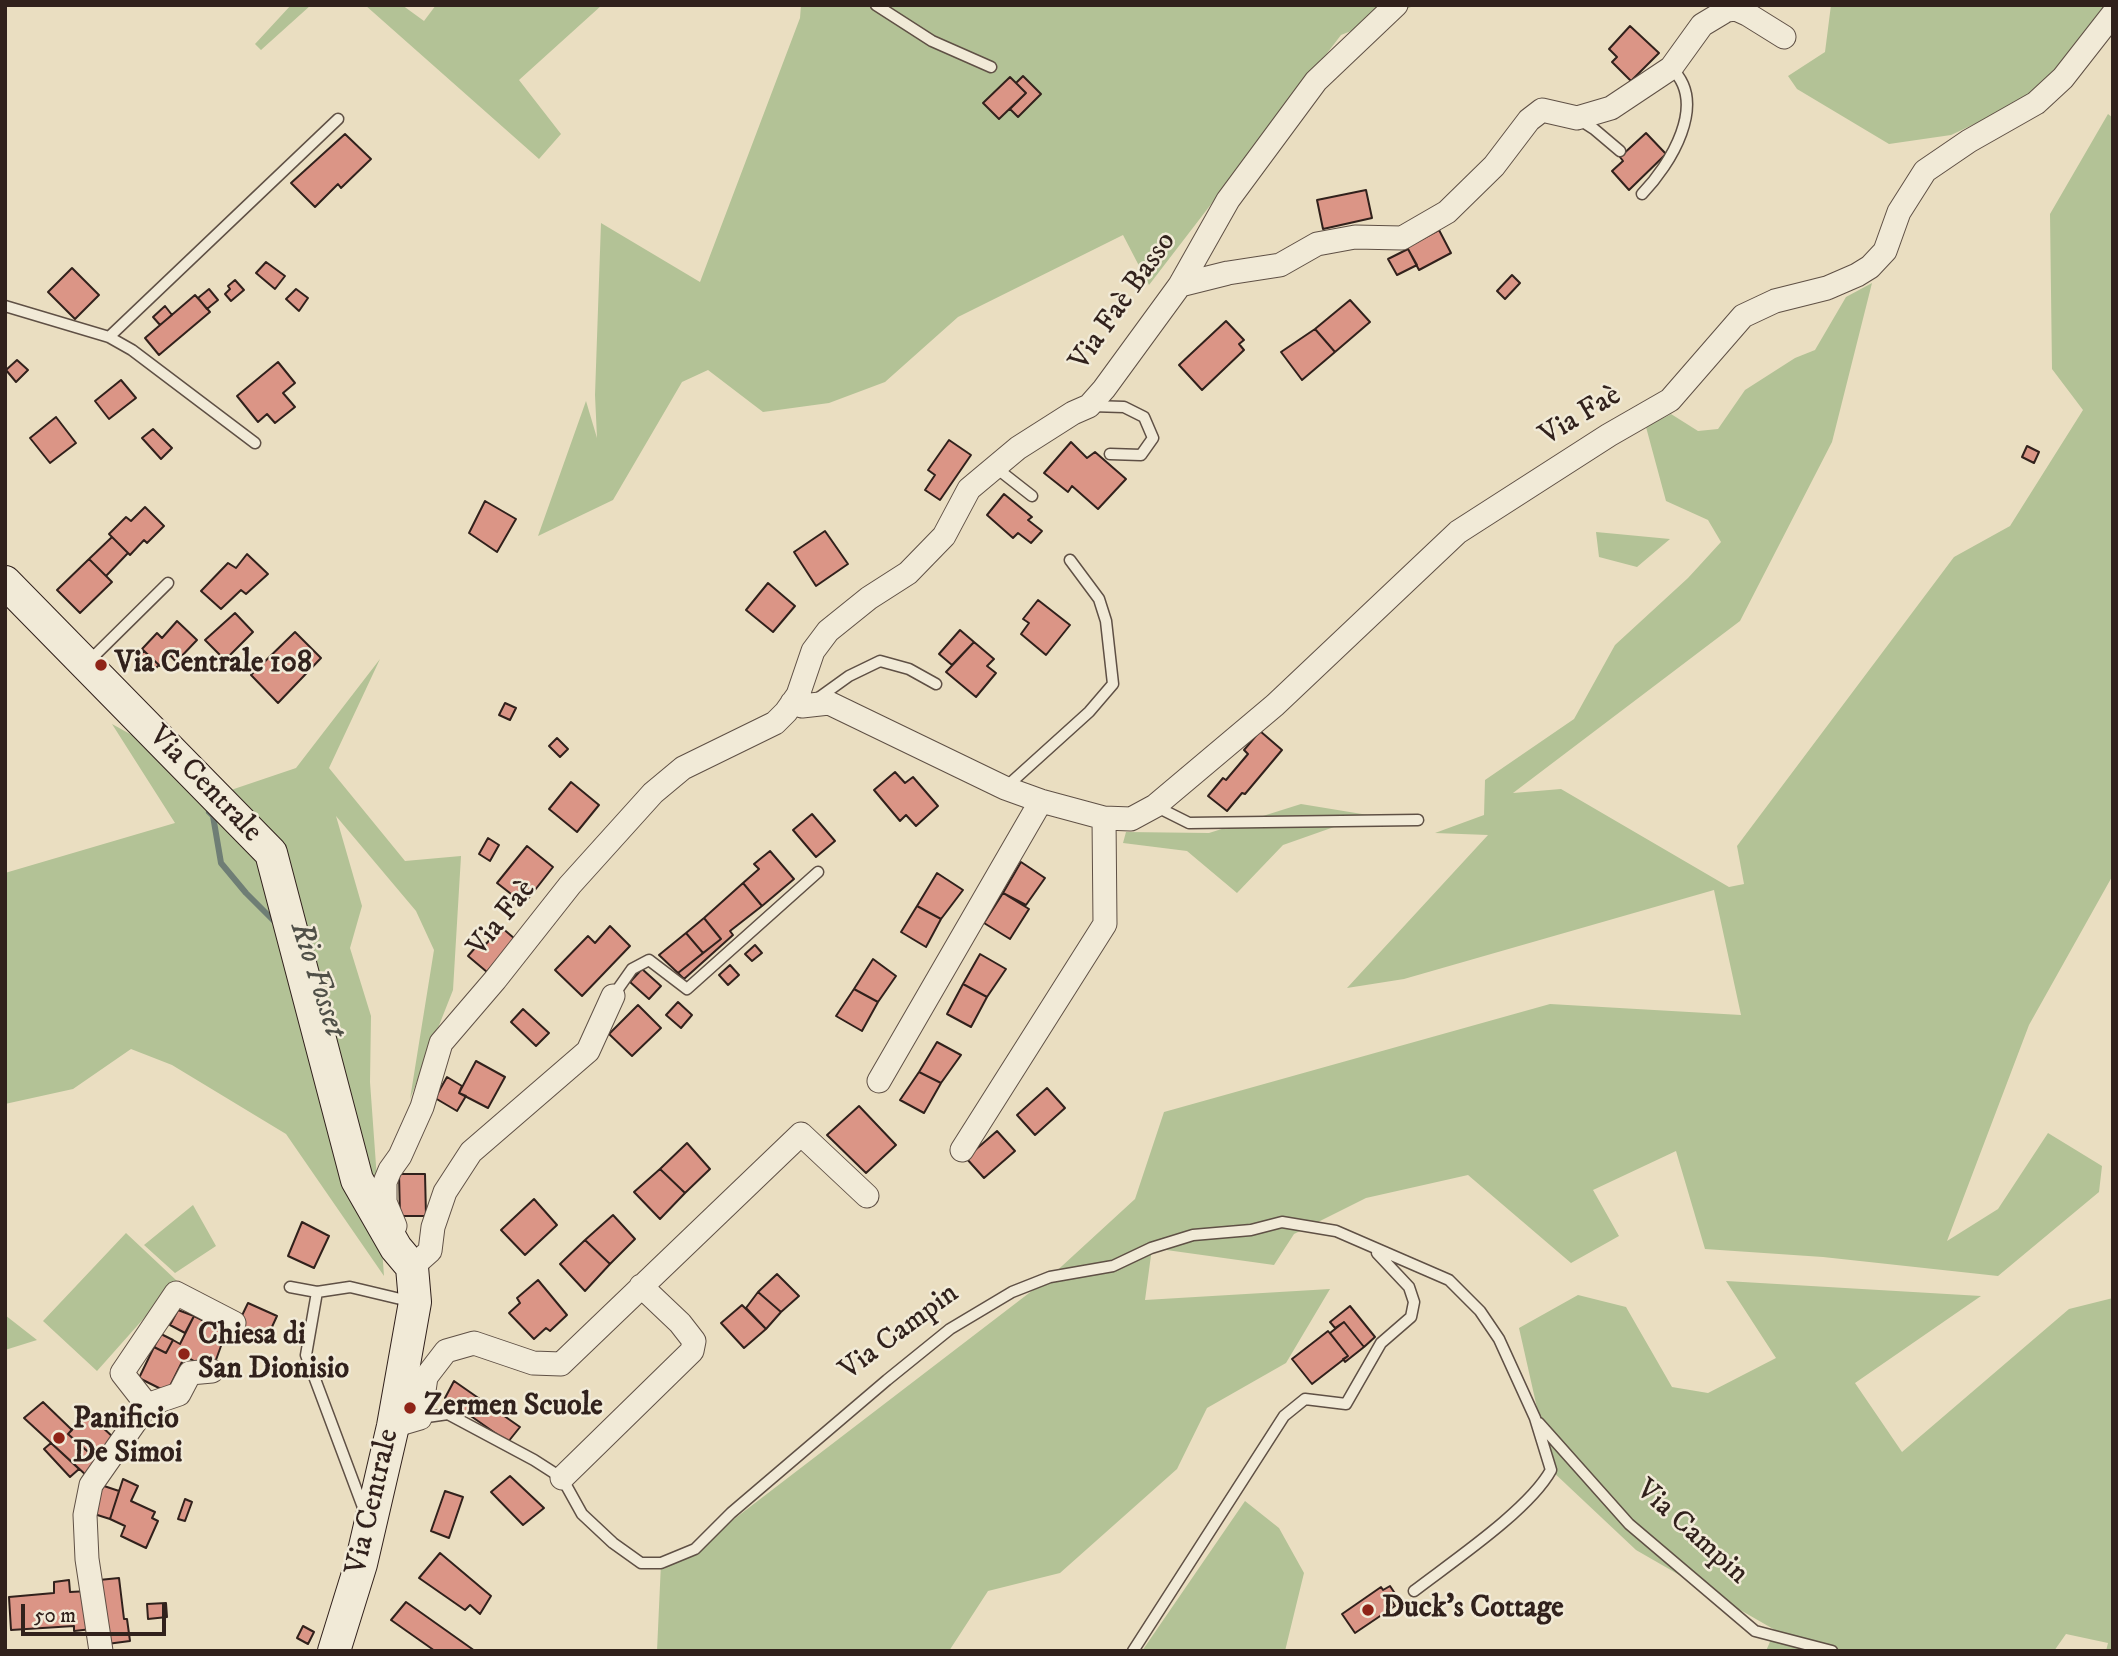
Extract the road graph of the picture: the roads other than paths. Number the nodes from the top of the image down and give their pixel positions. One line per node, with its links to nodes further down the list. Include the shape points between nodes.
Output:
1 (876, 5): 5 (lane, via 932,41)
2 (1396, 5): 11 (street, Via Faè Basso, via 1316,81 1228,200)
3 (2113, 14): 27 (street, Via Faè, via 2063,78 2036,103 1926,171 1899,212 1885,251 1870,267 1827,288 1775,301 1743,316 1670,400 1458,532 1275,705)
4 (1784, 37): 6 (street, via 1747,14 1727,10 1702,25)
5 (991, 67)
6 (1671, 68): 7 (street, via 1611,108); 10 (lane, via 1684,83 1686,112 1679,140 1660,176)
7 (1577, 118): 9 (lane); 11 (street, via 1542,110 1447,212 1402,238 1355,237 1317,244 1280,265)
8 (338, 119): 13 (lane)
9 (1620, 150)
10 (1642, 194)
11 (1180, 285): 14 (street, Via Faè Basso)
12 (5, 306): 13 (lane)
13 (109, 337): 15 (lane)
14 (1088, 406): 16 (lane, via 1124,407 1144,417 1153,438 1141,455); 17 (street, Via Faè Basso)
15 (255, 443)
16 (1110, 454)
17 (995, 467): 18 (lane); 24 (street, Via Faè Basso, via 969,489 944,536 908,573 828,631 813,651)
18 (1032, 496)
19 (1070, 559): 25 (lane, via 1099,599 1113,684 1089,712)
20 (5, 582): 22 (street, Via Centrale)
21 (168, 583): 22 (lane)
22 (86, 664): 36 (street, Via Centrale, via 271,853 357,1180)
23 (936, 684): 24 (lane, via 909,669 880,661)
24 (800, 701): 25 (street, Via Faè, via 829,703); 36 (street, Via Faè, via 775,723 683,768 653,793 570,885 441,1043 422,1107 385,1182 385,1202 404,1239)
25 (1005, 788): 26 (street, Via Faè)
26 (1041, 801): 28 (street, Via Faè); 32 (street)
27 (1155, 806): 28 (street, Via Faè, via 1131,819); 29 (lane, via 1189,823)
28 (1104, 818): 33 (street, via 1105,924)
29 (1418, 820)
30 (818, 872): 31 (lane, via 687,989 649,960 632,969)
31 (613, 996): 36 (street, via 588,1051 471,1152 446,1192 430,1251)
32 (879, 1080)
33 (962, 1150)
34 (867, 1196): 37 (street, via 801,1134)
35 (1374, 1249): 44 (lane, Via Campin, via 1448,1280 1480,1311 1499,1339); 46 (lane, Via Campin, via 1336,1231 1282,1223 1193,1235 1113,1266 1050,1277 1012,1292 950,1329 887,1380 695,1549 661,1563 641,1563 613,1543 582,1514); 51 (lane, via 1409,1287 1414,1302 1411,1317 1381,1343 1346,1404 1305,1399 1284,1416)
36 (404, 1258): 40 (street, Via Centrale)
37 (641, 1286): 45 (street, via 561,1364 533,1363 474,1343 446,1351 426,1377); 46 (street, via 680,1322 694,1341 692,1351)
38 (290, 1287): 39 (lane)
39 (317, 1292): 40 (lane, via 350,1287); 47 (lane, via 306,1355)
40 (415, 1302): 45 (street, Via Centrale)
41 (234, 1323): 43 (street, via 176,1293 122,1373)
42 (212, 1371): 43 (street, via 190,1373 179,1394)
43 (147, 1405): 49 (street, via 91,1485 85,1515)
44 (1535, 1418): 48 (lane, Via Campin, via 1551,1469 1542,1486); 52 (lane, Via Campin, via 1629,1524 1755,1632)
45 (406, 1422): 46 (lane, via 448,1414); 47 (street, Via Centrale)
46 (562, 1478)
47 (370, 1525): 50 (street, Via Centrale)
48 (1414, 1591)
49 (101, 1651)
50 (334, 1651)
51 (1133, 1651)
52 (1832, 1651)

